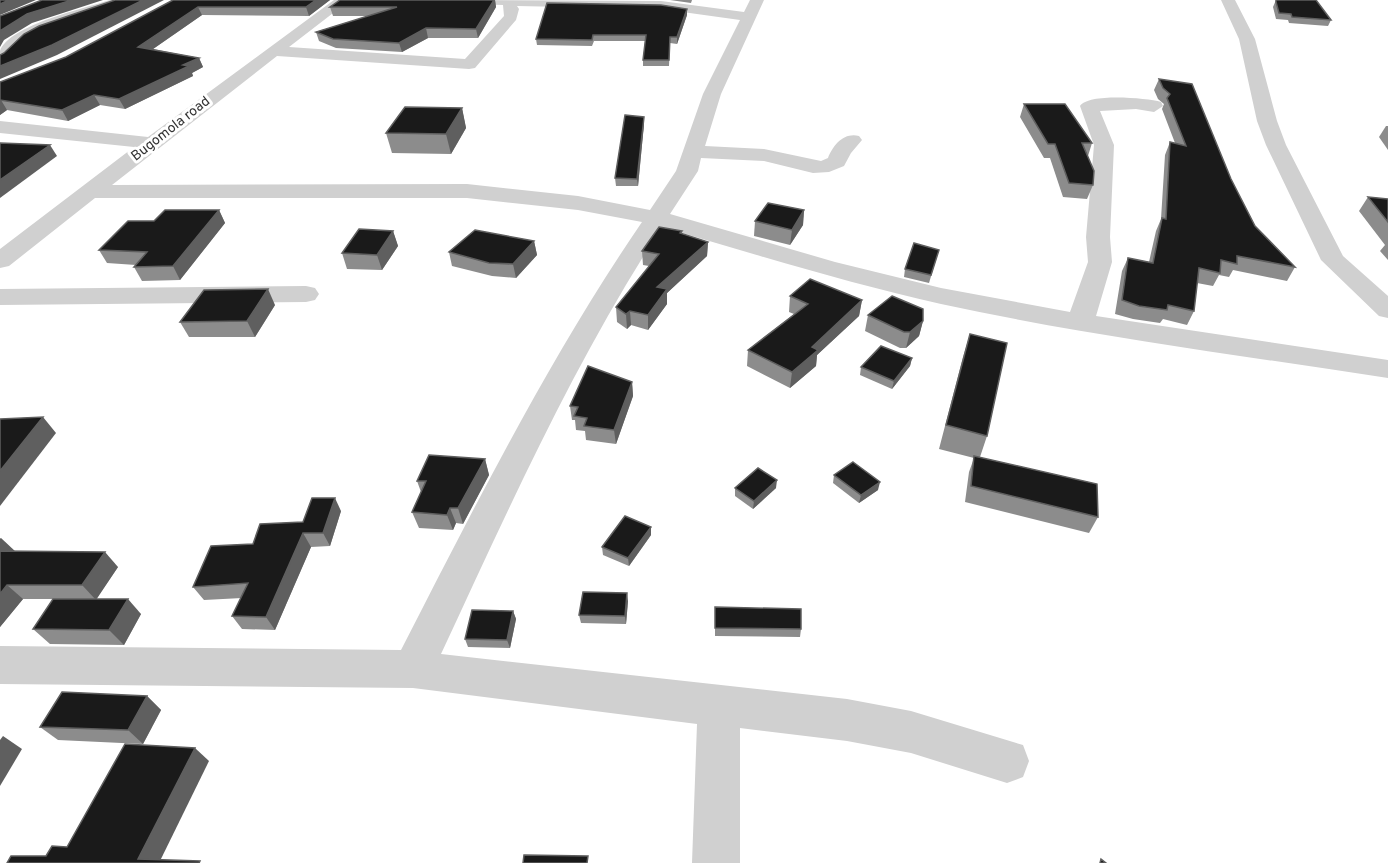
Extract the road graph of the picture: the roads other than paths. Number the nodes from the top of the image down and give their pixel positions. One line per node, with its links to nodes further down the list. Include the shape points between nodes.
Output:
1 (124, 0): 8 (street, via 17,41)
2 (343, 0): 7 (street, Bugomola road)
3 (470, 0): 5 (street)
4 (1228, 0): 19 (street, via 1248,39 1276,145 1329,251 1338,266)
5 (508, 2): 6 (street); 7 (street, via 511,17 469,64)
6 (754, 8): 13 (street, via 712,94)
7 (273, 51): 12 (street, Bugomola road)
8 (0, 60)
9 (1155, 106): 20 (street, via 1089,106 1104,145 1100,262)
10 (0, 127): 12 (street)
11 (852, 140): 13 (street, via 837,162 828,166 799,165 775,156)
12 (151, 143): 14 (street, Bugomola road)
13 (695, 152): 15 (street)
14 (88, 191): 15 (street, via 467,191 578,203); 16 (street, Bugomola road)
15 (657, 218): 20 (street, via 941,296); 23 (street, via 612,284 533,423)
16 (0, 261)
17 (306, 294): 18 (street)
18 (0, 297)
19 (1388, 310)
20 (1080, 322): 21 (street)
21 (1388, 369)
22 (0, 664): 23 (street)
23 (413, 669): 24 (street)
24 (719, 704): 25 (street, via 911,732); 26 (street)
25 (1007, 761)
26 (716, 863)

